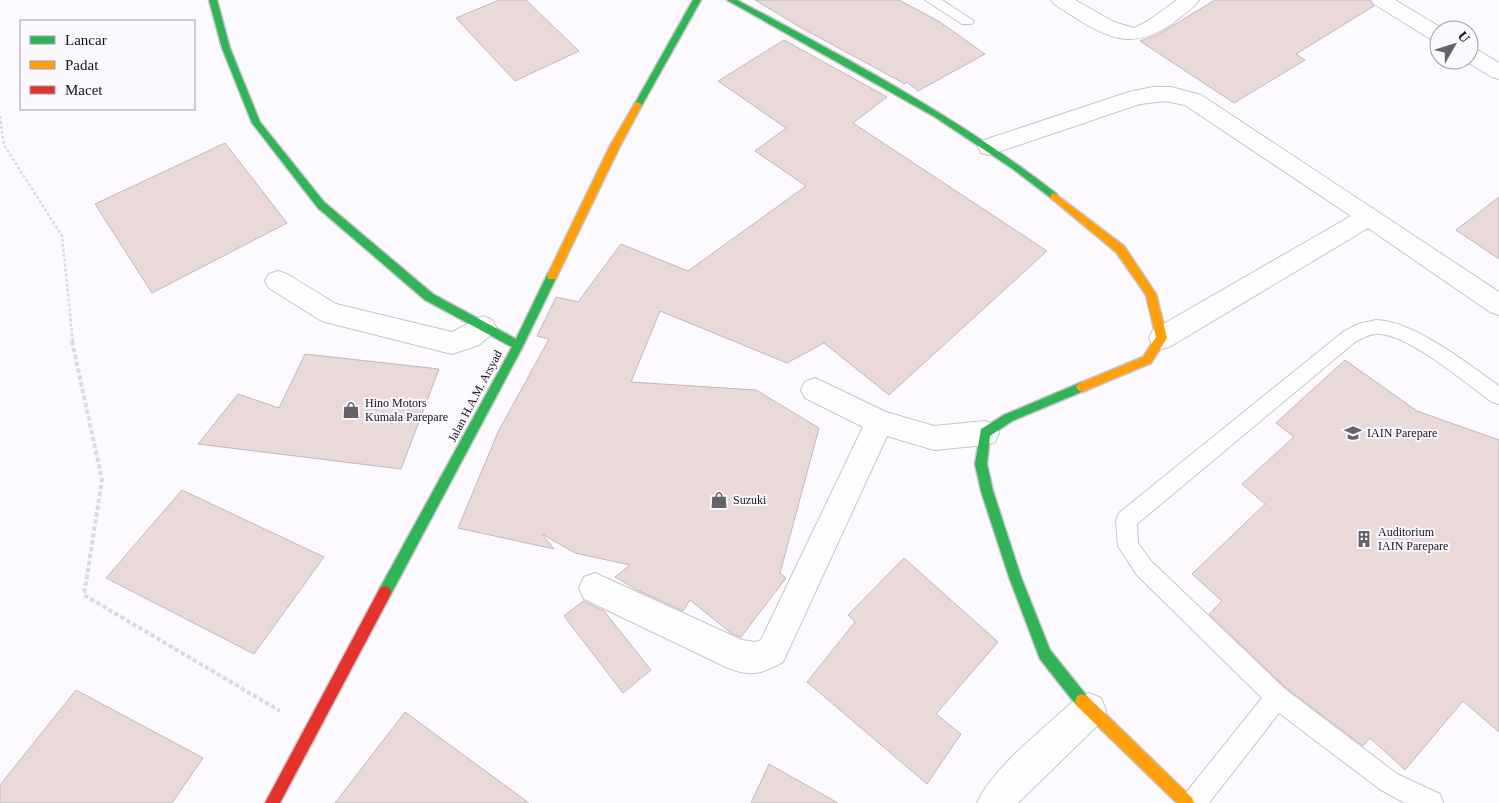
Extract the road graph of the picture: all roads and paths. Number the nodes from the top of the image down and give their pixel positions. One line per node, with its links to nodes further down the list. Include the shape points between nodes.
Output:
1 (213, 0): 17 (main road, via 226,48 256,123 321,205 429,297)
2 (696, 0): 19 (main road, Jalan H.A.M. Arsyad, via 615,146)
3 (731, 0): 13 (main road, via 892,88)
4 (932, 0): 8 (lane)
5 (1061, 0): 6 (street, via 1119,32 1134,34 1149,29)
6 (1189, 0)
7 (1381, 0): 9 (street)
8 (968, 21)
9 (1429, 29)
10 (1479, 60): 11 (street)
11 (1499, 72)
12 (0, 116): 27 (path, via 4,145 62,236 70,330 102,480 84,594)
13 (989, 147): 14 (street, via 1137,97 1161,92 1175,94 1193,100); 18 (main road, via 1120,249 1151,294)
14 (1369, 216): 16 (street); 18 (street)
15 (278, 281): 17 (street, via 329,313 452,343 470,337)
16 (1499, 305)
17 (483, 327): 19 (main road)
18 (1162, 338): 23 (main road, via 1147,360 1008,418)
19 (518, 345): 27 (main road, Jalan H.A.M. Arsyad)
20 (815, 390): 22 (street)
21 (1499, 396): 25 (lane, via 1411,337 1383,326 1365,328 1349,337 1126,520 1128,546 1144,568)
22 (880, 422): 23 (street, via 934,438); 24 (street, via 772,651 758,658 740,656)
23 (985, 433): 26 (main road, via 981,464 1015,577 1045,654)
24 (595, 588)
25 (1277, 697): 31 (lane); 32 (lane, via 1389,782)
26 (1089, 710): 29 (street); 30 (main road)
27 (312, 729): 28 (main road, Jalan H.A.M. Arsyad)
28 (272, 803)
29 (994, 803)
30 (1187, 803)
31 (1194, 803)
32 (1431, 803)

